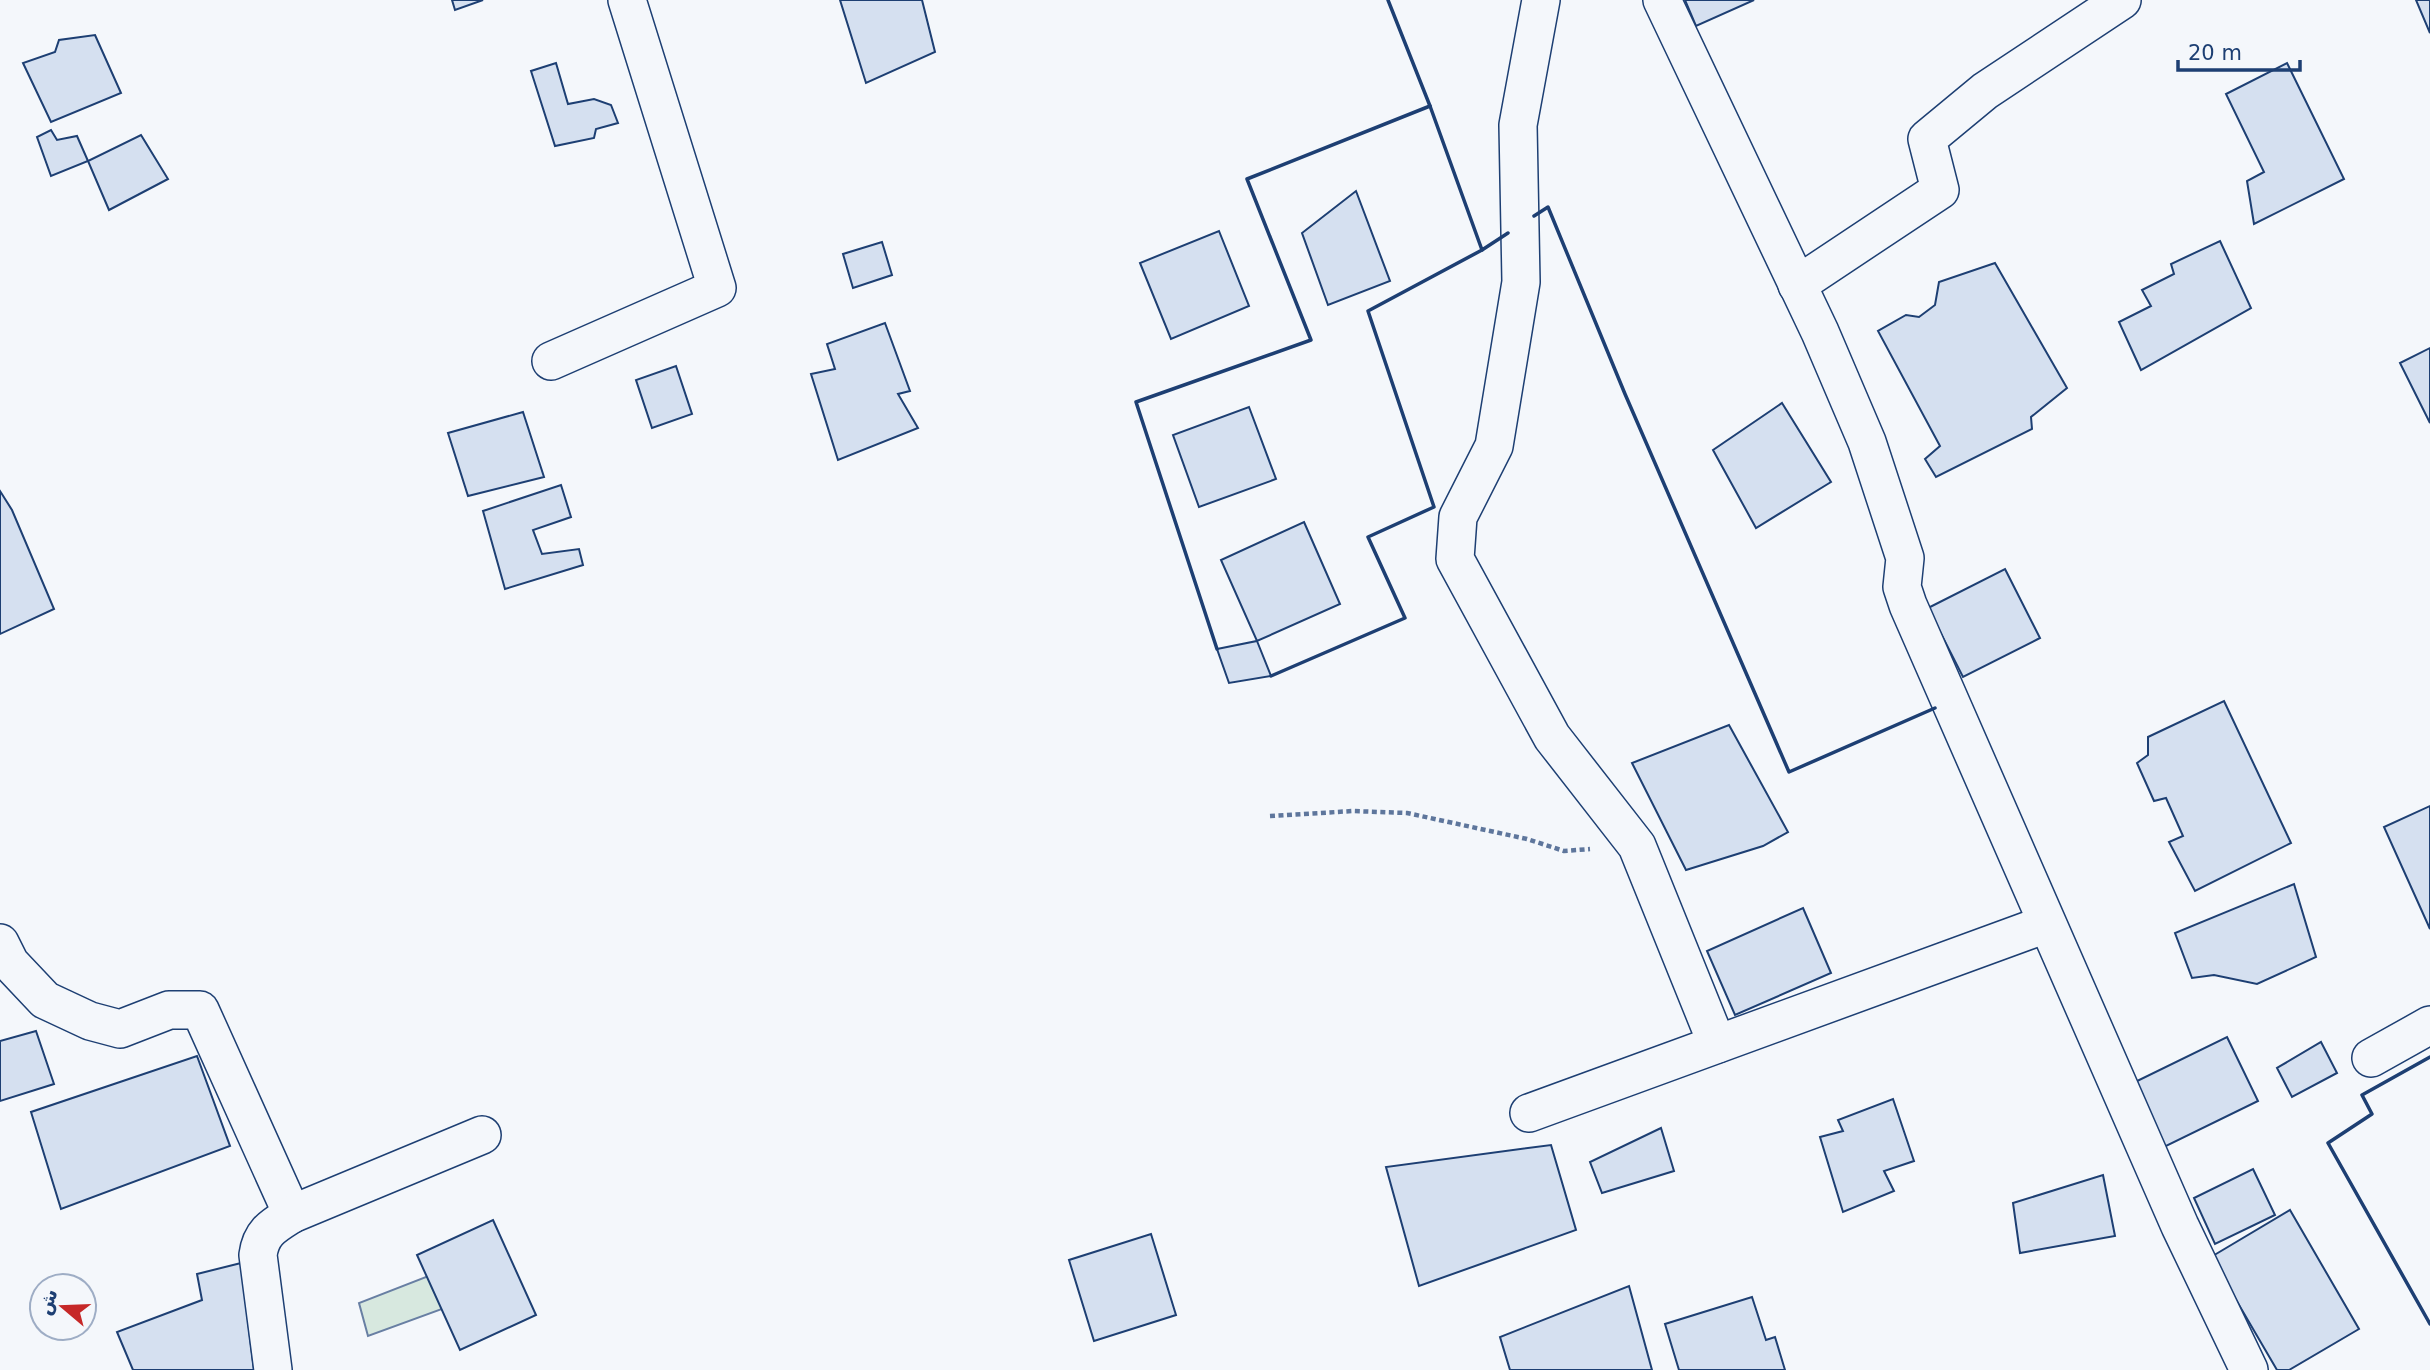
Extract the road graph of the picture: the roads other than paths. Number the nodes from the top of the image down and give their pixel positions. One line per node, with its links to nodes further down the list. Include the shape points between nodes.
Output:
1 (627, 0): 6 (street, via 717,288)
2 (1541, 0): 10 (street, via 1518,125 1521,282 1494,446 1458,517 1455,559 1552,737 1637,846)
3 (1662, 0): 5 (street)
4 (2122, 0): 5 (street, via 1985,91 1927,139 1940,190)
5 (1797, 285): 7 (street, via 1867,442 1905,558 1902,587 1908,605)
6 (551, 361)
7 (2046, 924): 10 (street); 16 (street)
8 (0, 943): 14 (street, via 10,963 45,1000 90,1021 120,1029 169,1010 200,1010)
9 (2430, 1025): 11 (street)
10 (1717, 1044): 12 (street)
11 (2371, 1058)
12 (1529, 1113)
13 (482, 1135): 14 (street)
14 (292, 1214): 15 (street, via 268,1229 258,1255)
15 (273, 1370)
16 (2249, 1370)

